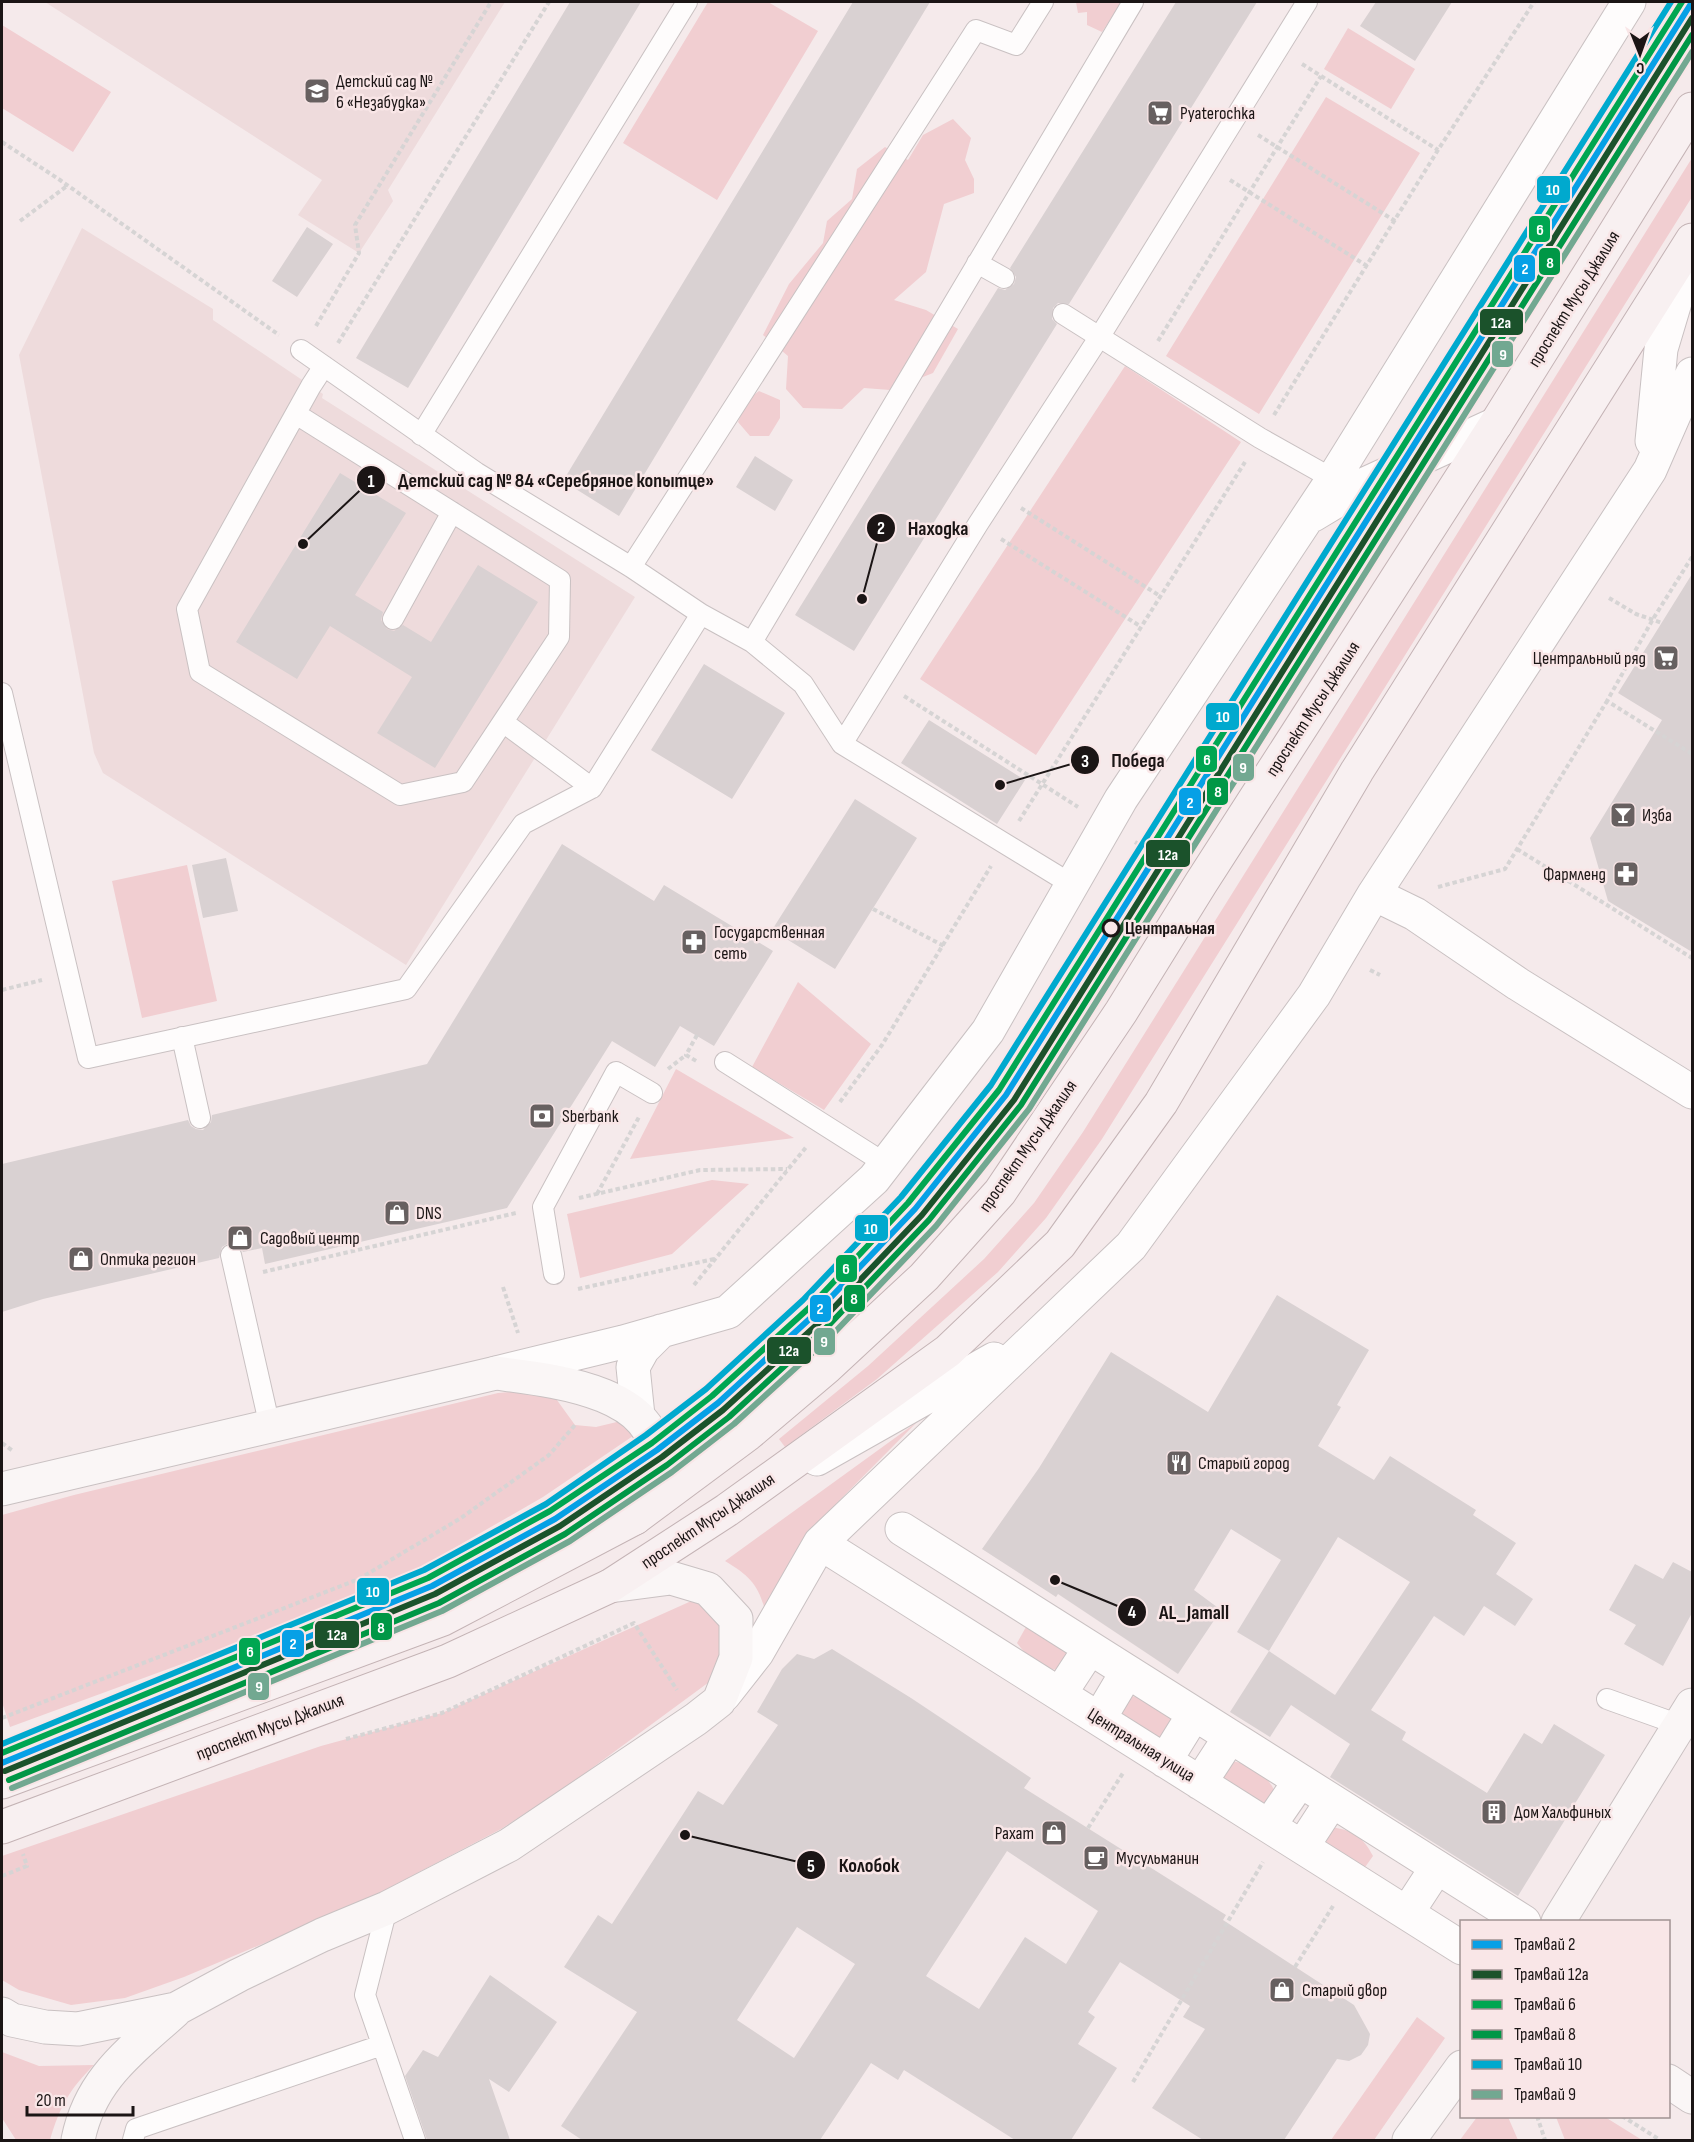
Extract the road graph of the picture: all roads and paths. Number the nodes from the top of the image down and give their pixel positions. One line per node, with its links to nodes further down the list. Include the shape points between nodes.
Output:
1 (491, 2): 26 (path, via 355,225 359,253)
2 (549, 2): 28 (path)
3 (687, 2): 32 (lane)
4 (1043, 2): 40 (lane, via 1017,45 976,30)
5 (1133, 2): 21 (lane)
6 (1307, 2): 8 (lane)
7 (1629, 2): 34 (street)
8 (1278, 50): 9 (path); 11 (lane)
9 (1321, 76): 13 (path); 14 (path)
10 (1692, 109): 31 (main road, проспект Мусы Джалиля)
11 (1234, 120): 13 (path); 15 (lane)
12 (2, 142): 16 (path)
13 (1276, 147): 17 (path); 18 (path)
14 (1438, 150)
15 (1205, 164): 17 (path); 25 (lane)
16 (68, 185): 19 (path); 26 (path)
17 (1248, 192): 22 (path); 27 (path)
18 (1395, 221)
19 (20, 222)
20 (1692, 242): 33 (street, via 1661,349); 92 (main road, проспект Мусы Джалиля, via 1357,771 1161,1103 1060,1244 948,1351)
21 (977, 263): 23 (lane); 48 (lane)
22 (1367, 266)
23 (1004, 278)
24 (1063, 314): 25 (lane)
25 (1100, 336): 27 (lane); 35 (lane)
26 (301, 350): 28 (lane)
27 (1143, 364): 34 (lane)
28 (324, 366): 30 (lane); 32 (lane)
29 (1692, 374): 33 (street)
30 (296, 414): 36 (lane); 52 (lane, via 187,609 200,672 400,795 463,782)
31 (1496, 424): 37 (street, via 1363,485); 93 (main road, проспект Мусы Джалиля, via 1121,1012 1000,1192 924,1277 826,1368 748,1434)
32 (421, 435): 40 (lane)
33 (1650, 470): 63 (street)
34 (1333, 479): 37 (street)
35 (998, 494): 38 (lane); 42 (path)
36 (452, 512): 44 (lane); 52 (lane, via 560,580 559,637)
37 (1303, 522): 61 (street, via 1121,799)
38 (978, 524): 47 (path); 49 (lane)
39 (1692, 557): 45 (path)
40 (631, 567): 43 (lane)
41 (1603, 594): 45 (path, via 1636,614)
42 (1160, 596)
43 (701, 614): 48 (lane); 55 (lane)
44 (393, 619)
45 (1653, 619): 46 (path); 51 (path)
46 (1662, 623)
47 (1140, 627)
48 (752, 642): 53 (lane, via 803,684)
49 (880, 681): 53 (lane); 56 (path)
50 (2, 693): 67 (lane)
51 (1607, 701): 54 (path); 59 (path)
52 (503, 722): 55 (lane)
53 (842, 744): 58 (lane)
54 (1692, 754)
55 (592, 788): 69 (lane, via 523,824 406,989)
56 (1079, 807)
57 (1131, 839): 60 (path)
58 (1004, 844): 61 (lane); 65 (path)
59 (1517, 849): 62 (path, via 1505,868); 66 (path)
60 (1175, 867)
61 (1071, 884): 75 (street, via 988,1031)
62 (1437, 888)
63 (1374, 894): 71 (street, via 1415,914 1518,984); 86 (street, via 1314,995 1131,1246)
64 (873, 909): 65 (path)
65 (944, 946): 74 (path, via 882,1045)
66 (1692, 958)
67 (68, 974): 68 (path); 69 (lane, via 88,1058)
68 (2, 990)
69 (182, 1037): 73 (lane)
70 (725, 1062): 74 (lane)
71 (1692, 1092)
72 (652, 1093): 77 (path); 78 (lane, via 616,1072)
73 (200, 1118)
74 (824, 1125): 75 (lane); 76 (path)
75 (886, 1164): 85 (street, via 728,1312)
76 (788, 1169): 77 (path, via 700,1170); 80 (path)
77 (597, 1194): 78 (path)
78 (543, 1207): 81 (lane); 82 (path)
79 (231, 1255): 82 (lane)
80 (715, 1258): 81 (path, via 569,1292); 84 (path)
81 (554, 1274)
82 (236, 1279): 90 (lane)
83 (503, 1287): 87 (path)
84 (688, 1291)
85 (661, 1331): 87 (street); 88 (street, via 643,1349 633,1367)
86 (1037, 1335): 92 (street); 95 (street)
87 (512, 1369): 88 (main road, via 602,1394); 90 (main road)
88 (638, 1416): 93 (main road, via 650,1429 657,1450 655,1480)
89 (571, 1418): 104 (path, via 575,1425 549,1455 460,1518 359,1579)
90 (270, 1427): 91 (main road)
91 (9, 1482)
92 (727, 1510): 96 (main road, проспект Мусы Джалиля)
93 (635, 1518): 110 (main road, проспект Мусы Джалиля, via 443,1619)
94 (902, 1529): 97 (street)
95 (820, 1543): 99 (street, Центральная улица); 101 (street, via 757,1653)
96 (610, 1586): 101 (main road, via 671,1578 708,1589 736,1619 736,1658); 115 (main road, проспект Мусы Джалиля, via 448,1661)
97 (1090, 1648): 98 (street); 99 (street)
98 (1128, 1672): 102 (street); 105 (street)
99 (1060, 1694): 105 (street, Центральная улица)
100 (1607, 1698): 103 (lane)
101 (707, 1710): 107 (path, via 634,1623 442,1713); 119 (main road, via 509,1845)
102 (1194, 1714): 106 (street); 108 (street)
103 (1686, 1715): 122 (main road)
104 (2, 1718)
105 (1099, 1719): 108 (street, Центральная улица)
106 (1230, 1737): 109 (street); 111 (street)
107 (343, 1740)
108 (1153, 1753): 111 (street, Центральная улица); 113 (path)
109 (1300, 1781): 112 (street); 114 (street)
110 (2, 1782)
111 (1200, 1783): 114 (street, Центральная улица)
112 (1332, 1801): 114 (street); 116 (street)
113 (1088, 1828)
114 (1284, 1835): 118 (street, Центральная улица); 129 (path)
115 (11, 1837): 117 (path, via 27,1866)
116 (1437, 1868): 120 (street); 121 (street)
117 (2, 1876)
118 (1351, 1878): 120 (street, Центральная улица); 124 (path)
119 (387, 1908): 125 (main road, via 239,1975); 127 (lane, via 365,1995)
120 (1407, 1913): 123 (street, Центральная улица)
121 (1521, 1920)
122 (1559, 1920)
123 (1460, 1947)
124 (1295, 1967)
125 (176, 2010): 126 (main road, via 78,2029 45,2027); 134 (main road, via 112,2068 82,2119)
126 (2, 2014)
127 (382, 2045): 135 (lane, via 136,2129); 136 (lane)
128 (1460, 2068): 137 (main road)
129 (1133, 2082)
130 (1670, 2082): 131 (main road)
131 (1692, 2097)
132 (1538, 2118): 138 (path)
133 (1625, 2118): 139 (path)
134 (78, 2140)
135 (133, 2140)
136 (416, 2140)
137 (1409, 2140)
138 (1545, 2140)
139 (1660, 2140)

